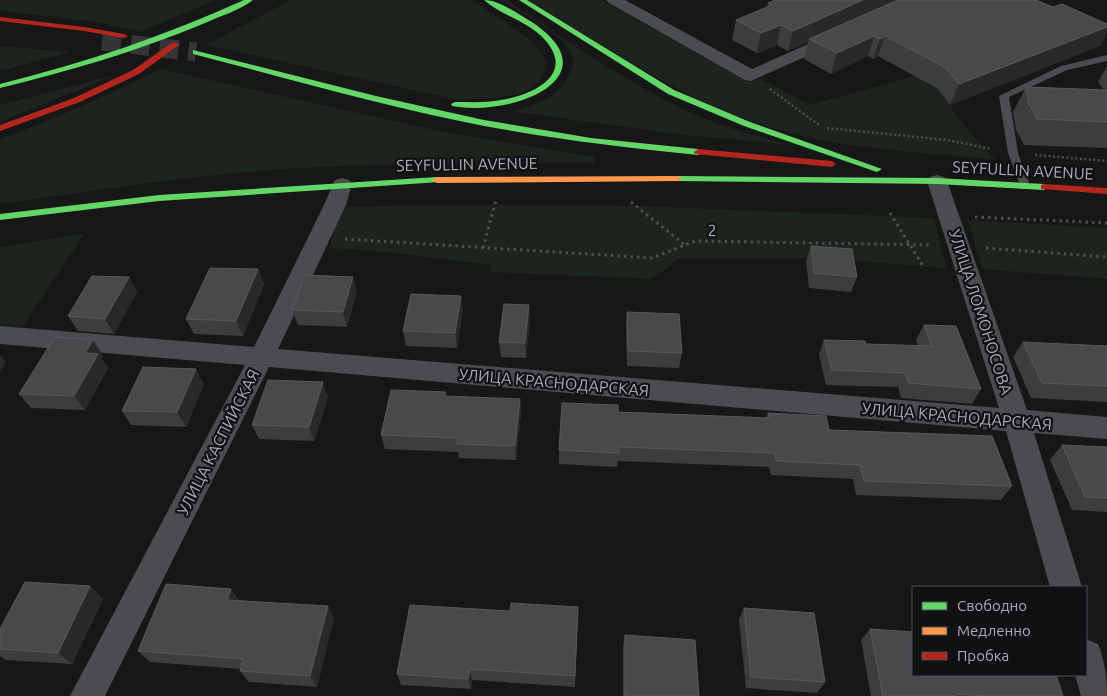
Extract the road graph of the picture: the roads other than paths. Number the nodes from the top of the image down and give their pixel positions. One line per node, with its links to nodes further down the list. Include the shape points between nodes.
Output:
1 (250, 0): 6 (main road)
2 (487, 0): 16 (main road, via 549,40 560,58 558,76 538,92 502,103)
3 (522, 0): 18 (main road, via 696,105 743,125)
4 (614, 0): 7 (street, via 751,76)
5 (0, 19): 9 (main road)
6 (201, 24): 13 (main road, via 82,67); 17 (main road, via 136,72 77,100)
7 (848, 32)
8 (40, 36): 10 (main road)
9 (124, 36)
10 (102, 41)
11 (196, 52): 16 (main road, SEYFULLIN AVENUE)
12 (1107, 58): 14 (lane, via 1064,68)
13 (0, 86)
14 (1004, 96): 15 (lane); 21 (lane, via 1013,154)
15 (1022, 97)
16 (395, 103): 18 (main road, SEYFULLIN AVENUE, via 522,130 583,139)
17 (0, 128)
18 (877, 169): 19 (main road, SEYFULLIN AVENUE)
19 (937, 181): 20 (main road, SEYFULLIN AVENUE, via 563,178); 21 (main road, SEYFULLIN AVENUE); 26 (street, УЛИЦА ЛОМОНОСОВА)
20 (342, 184): 23 (main road, SEYFULLIN AVENUE, via 159,198); 25 (street, УЛИЦА КАСПИЙСКАЯ)
21 (1025, 186): 22 (main road, SEYFULLIN AVENUE)
22 (1107, 191)
23 (0, 217)
24 (0, 336): 25 (street, УЛИЦА КРАСНОДАРСКАЯ)
25 (262, 357): 26 (street, УЛИЦА КРАСНОДАРСКАЯ); 30 (street, УЛИЦА КАСПИЙСКАЯ)
26 (1017, 421): 27 (street, УЛИЦА КРАСНОДАРСКАЯ); 28 (street, УЛИЦА ЛОМОНОСОВА)
27 (1107, 428)
28 (1066, 586)
29 (1087, 659): 31 (street)
30 (87, 696)
31 (1098, 696)

